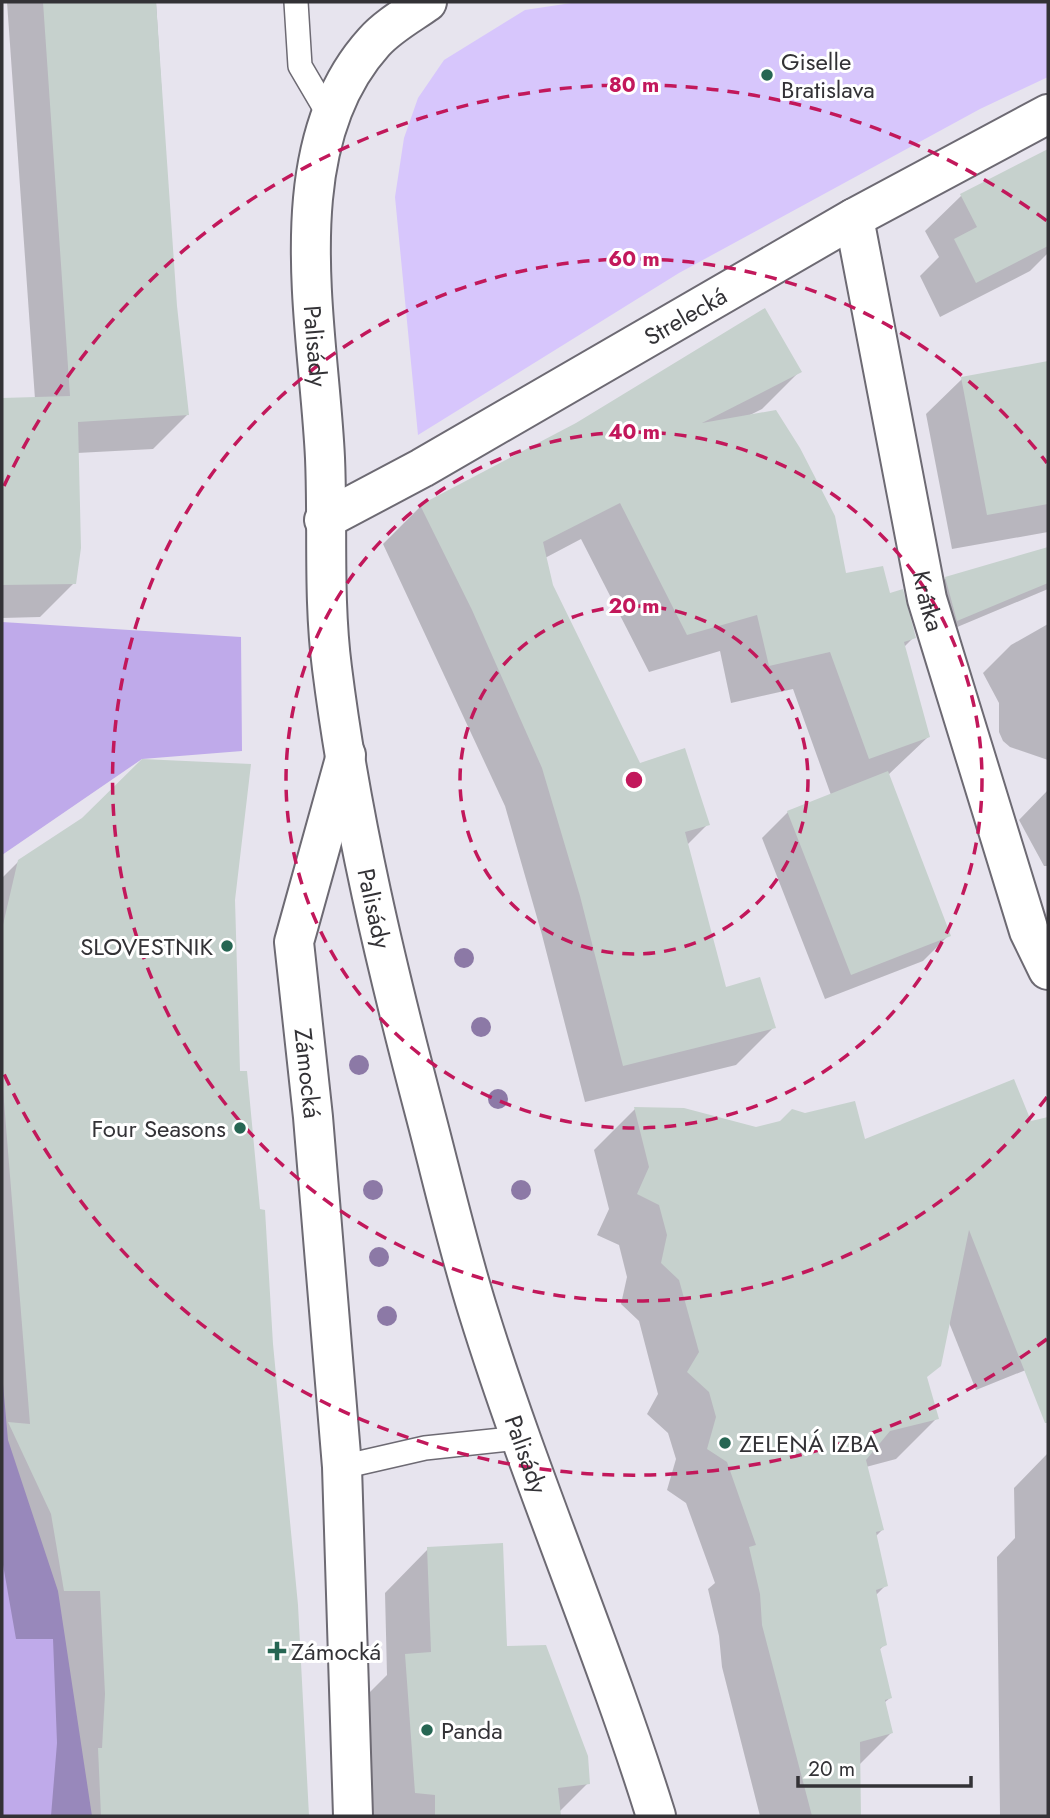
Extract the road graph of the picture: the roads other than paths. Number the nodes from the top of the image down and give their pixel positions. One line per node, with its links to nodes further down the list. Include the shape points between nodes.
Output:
1 (296, 2): 4 (lane, via 300,66)
2 (427, 2): 4 (street, Palisády, via 377,39 351,72)
3 (1048, 114): 5 (street, Strelecká)
4 (330, 117): 6 (street, Palisády, via 318,164 312,246 325,462)
5 (854, 218): 6 (street, Strelecká); 8 (street, Krátka, via 927,599 1030,931)
6 (324, 520): 7 (street, Palisády, via 327,625)
7 (346, 755): 9 (street, Palisády, via 387,967 476,1305); 10 (street, Zámocká, via 294,942)
8 (1048, 970)
9 (519, 1438): 10 (lane, via 425,1448); 12 (street, Palisády)
10 (342, 1467): 11 (street, Zámocká)
11 (353, 1816)
12 (656, 1816)

